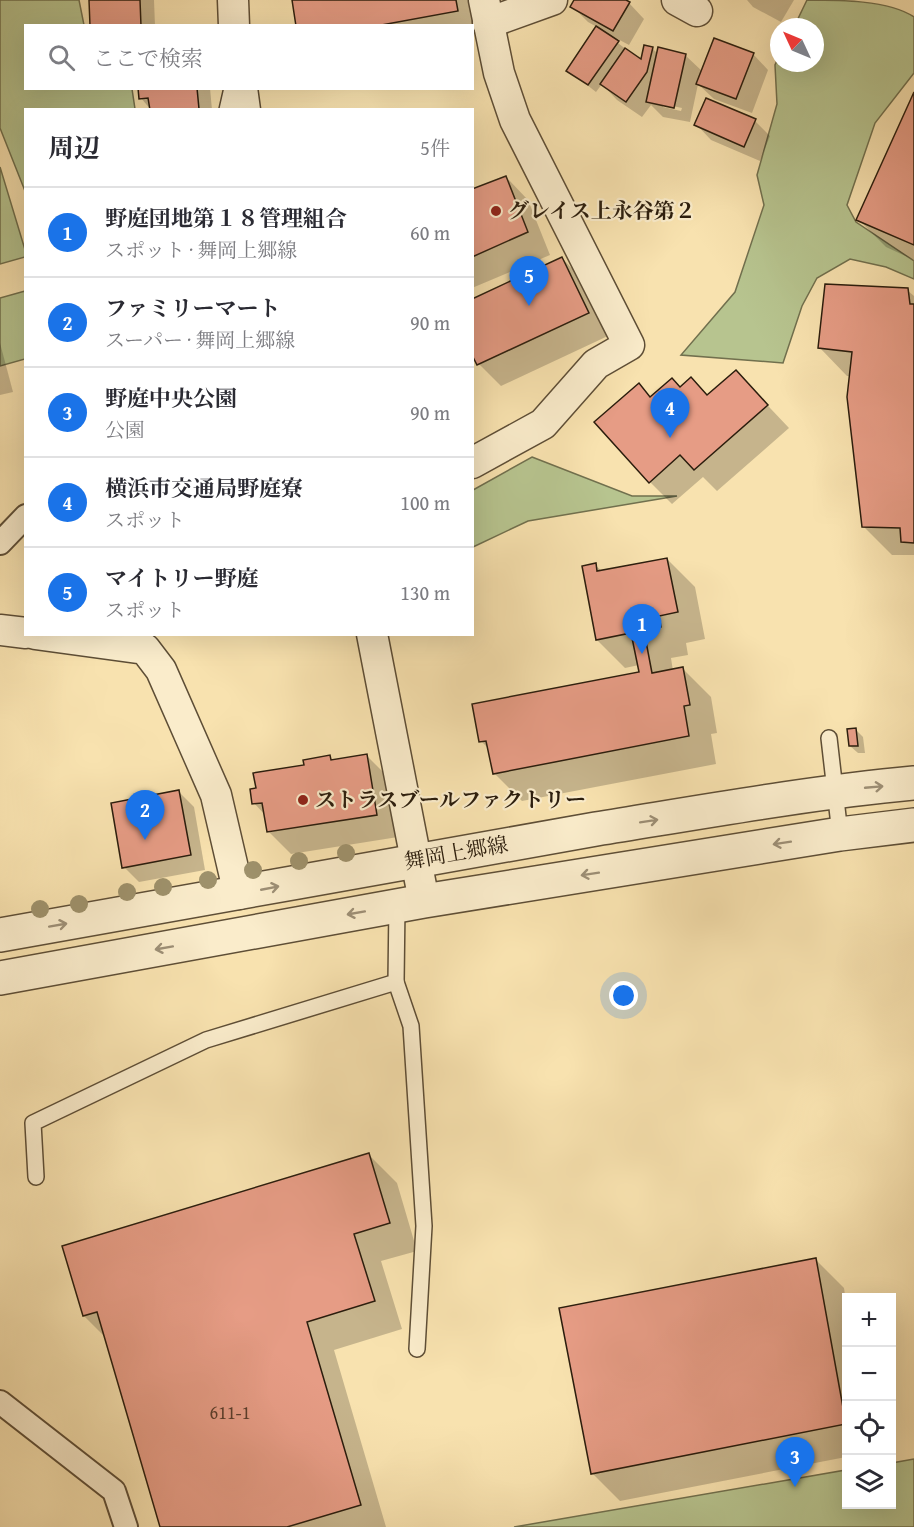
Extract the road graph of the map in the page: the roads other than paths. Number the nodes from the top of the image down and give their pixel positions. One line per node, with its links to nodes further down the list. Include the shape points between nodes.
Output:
1 (232, 0): 4 (street)
2 (552, 0): 3 (street)
3 (486, 11): 9 (street, via 499,73 515,120 629,345 596,364 543,424)
4 (234, 24)
5 (232, 90): 7 (lane)
6 (242, 90): 8 (street)
7 (227, 108)
8 (245, 108)
9 (474, 462)
10 (24, 518): 11 (street)
11 (0, 543)
12 (0, 630): 13 (street)
13 (24, 633)
14 (50, 636): 22 (street, via 145,649 161,670 216,795)
15 (372, 636): 21 (street)
16 (829, 738): 18 (lane)
17 (914, 783): 18 (street, 舞岡上郷線, one-way to 17)
18 (835, 790): 20 (lane); 21 (street, 舞岡上郷線, one-way to 18)
19 (914, 825): 20 (street)
20 (840, 834): 23 (street, one-way to 23)
21 (417, 859): 22 (street, 舞岡上郷線, one-way to 21); 23 (street)
22 (239, 894): 24 (street, 舞岡上郷線, one-way to 22)
23 (411, 903): 25 (street, one-way to 25); 26 (lane)
24 (0, 935)
25 (0, 978)
26 (396, 981): 27 (lane, via 206,1040 33,1123); 28 (lane, via 411,1026 424,1226)
27 (36, 1177)
28 (417, 1349)
29 (0, 1402): 30 (street, via 114,1491)
30 (126, 1527)

